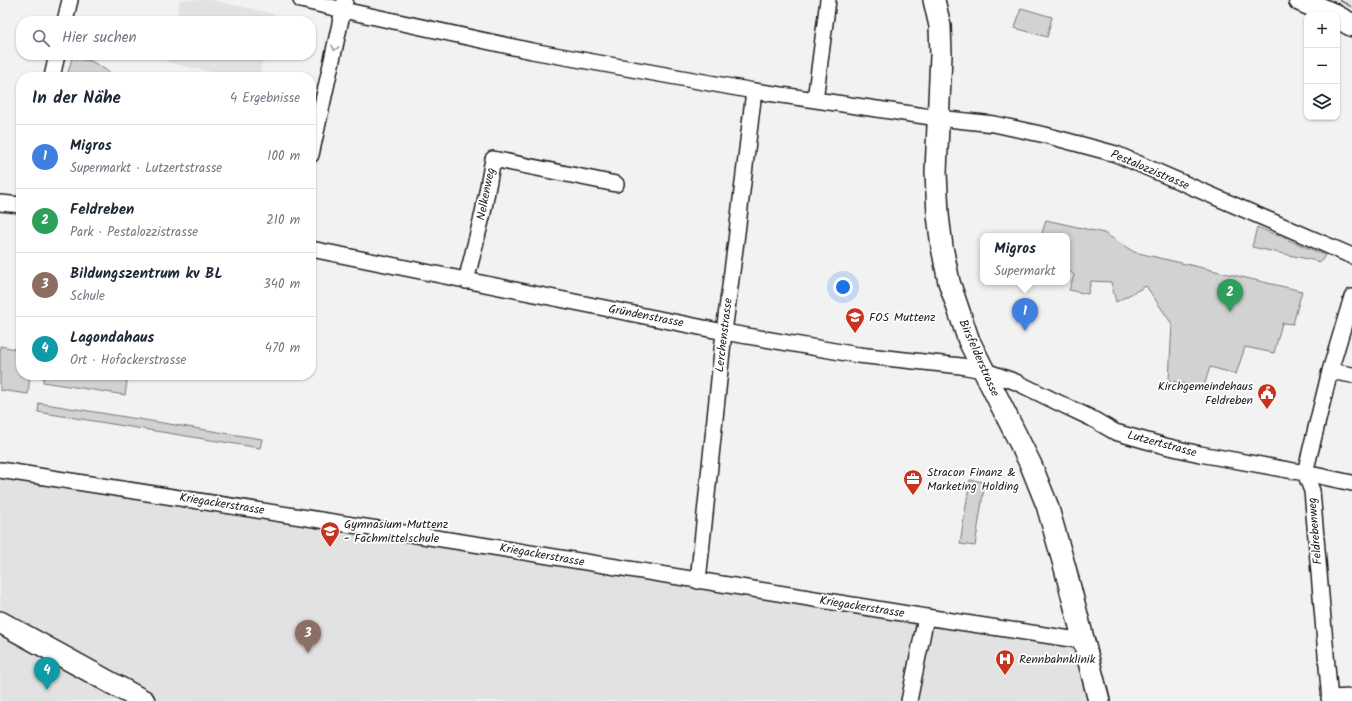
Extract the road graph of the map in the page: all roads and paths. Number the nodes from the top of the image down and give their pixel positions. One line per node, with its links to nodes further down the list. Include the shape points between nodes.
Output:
1 (70, 0): 8 (street)
2 (301, 0): 6 (street, Pestalozzistrasse)
3 (828, 0): 14 (street)
4 (934, 0): 15 (main road, Birsfelderstrasse, via 940,26 941,55)
5 (1300, 0): 7 (main road)
6 (344, 5): 13 (street, Pestalozzistrasse, via 532,51); 16 (street, one-way to 16)
7 (1327, 12)
8 (66, 16)
9 (1340, 19): 10 (main road)
10 (1352, 25)
11 (56, 60): 12 (street)
12 (53, 72)
13 (754, 91): 14 (street, Pestalozzistrasse); 24 (street, Lerchenstrasse)
14 (815, 100): 15 (street, Pestalozzistrasse)
15 (938, 118): 21 (street, Pestalozzistrasse, via 994,124 1116,154); 25 (main road, Birsfelderstrasse, via 936,172 942,247 950,287 969,341)
16 (316, 132)
17 (616, 184): 22 (street, Nelkenweg, via 493,159)
18 (0, 203): 19 (street)
19 (16, 205)
20 (316, 250): 22 (street, Gründenstrasse)
21 (1352, 256)
22 (466, 281): 24 (street, Gründenstrasse)
23 (1352, 297): 26 (street)
24 (724, 332): 25 (street, Gründenstrasse, via 858,355); 31 (street, Lerchenstrasse)
25 (983, 370): 29 (street, Lutzertstrasse, via 1016,382 1116,432 1200,454); 34 (main road, Birsfelderstrasse, via 1031,465 1047,505)
26 (1330, 371): 27 (street); 29 (street)
27 (1352, 375)
28 (0, 470): 31 (street, Kriegackerstrasse)
29 (1305, 473): 30 (street, Lutzertstrasse); 36 (street, Feldrebenweg, via 1312,491)
30 (1352, 484)
31 (698, 581): 32 (street, Kriegackerstrasse)
32 (926, 617): 34 (street, Kriegackerstrasse); 38 (street)
33 (0, 622): 37 (main road)
34 (1084, 641): 39 (main road, Birsfelderstrasse)
35 (1352, 698): 36 (street)
36 (1329, 700)
37 (144, 701)
38 (909, 701)
39 (1099, 701)

